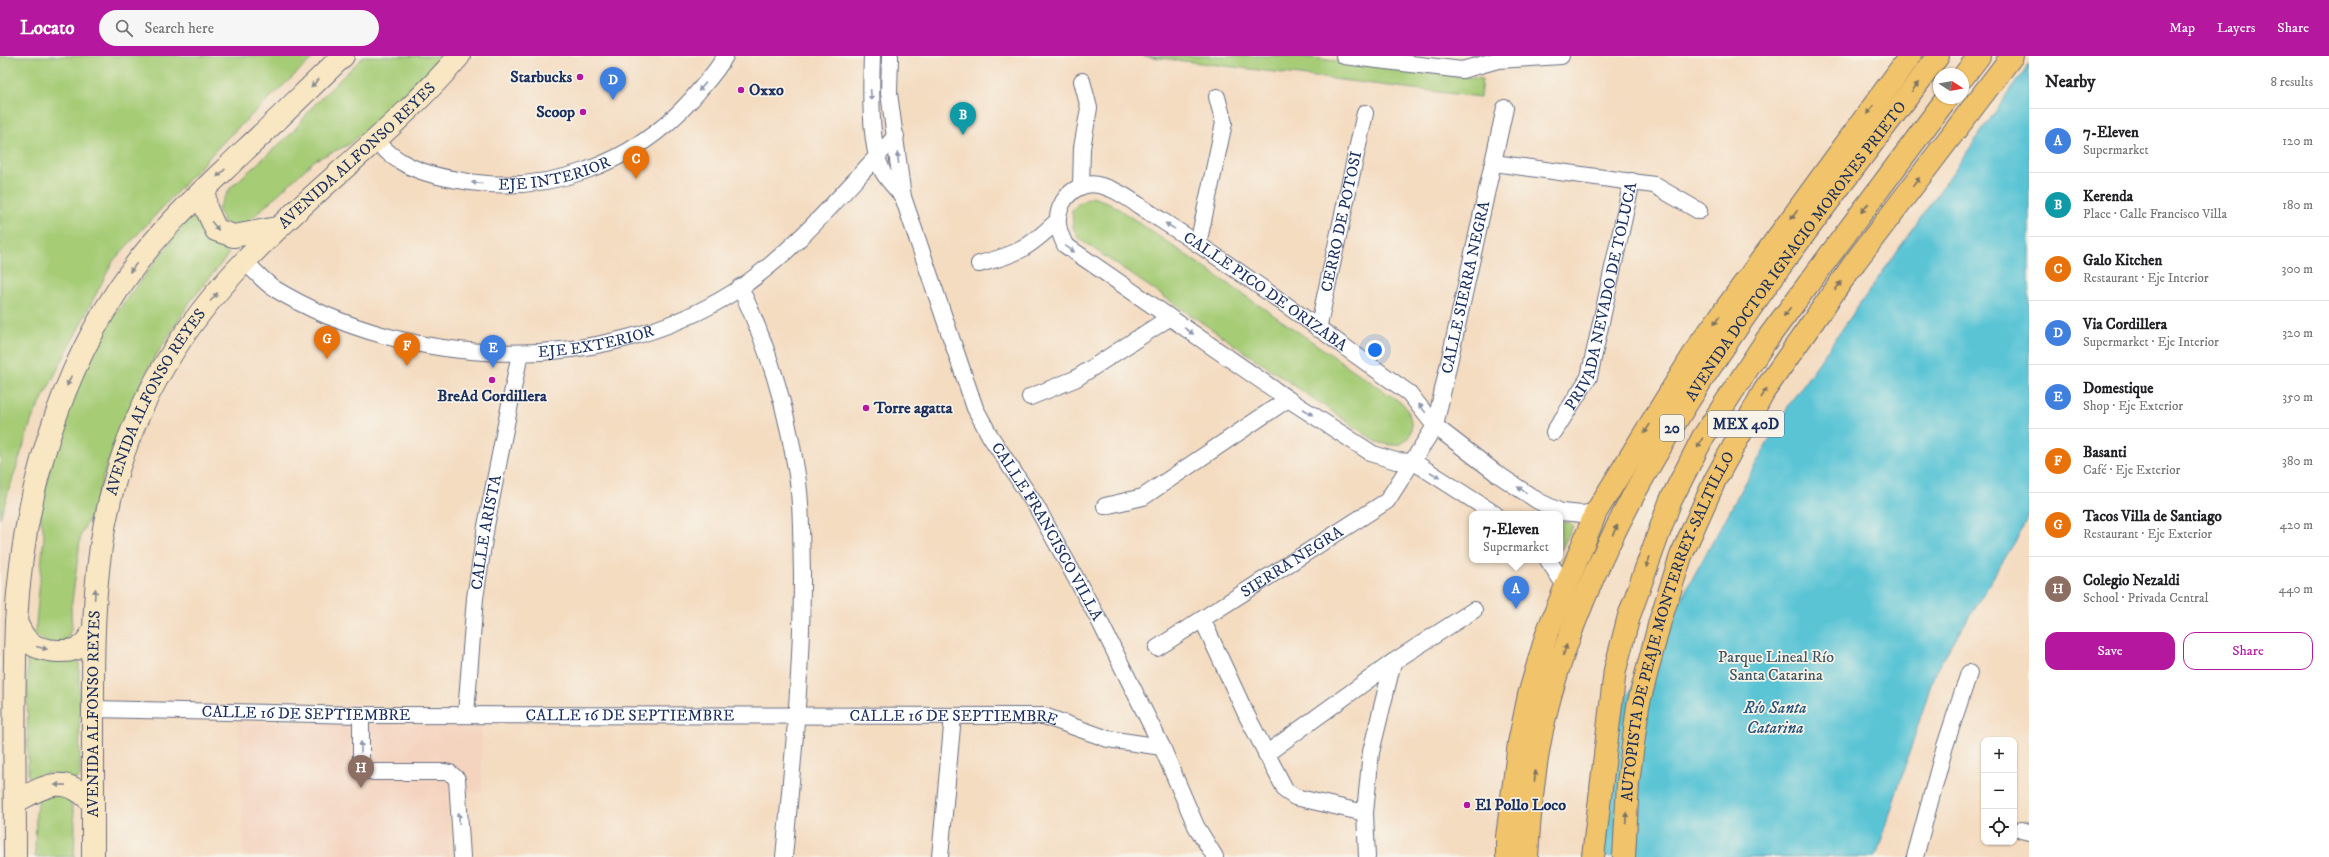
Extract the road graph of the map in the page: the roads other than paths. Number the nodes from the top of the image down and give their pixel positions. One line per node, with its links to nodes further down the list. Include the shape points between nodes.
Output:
1 (343, 56): 24 (main road, one-way to 24)
2 (459, 56): 19 (main road, AVENIDA ALFONSO REYES, via 433,87)
3 (725, 56): 19 (street, EJE INTERIOR, one-way to 19, via 720,66 675,118 635,148 604,165 568,178 506,186 440,177 401,162)
4 (872, 56): 20 (street, CALLE FRANCISCO VILLA, one-way to 20, via 871,90)
5 (890, 56): 18 (street, CALLE FRANCISCO VILLA, via 889,93)
6 (1344, 56): 7 (street, via 1462,70 1498,60)
7 (1560, 56)
8 (1910, 56): 46 (main road, AVENIDA DOCTOR IGNACIO MORONES PRIETO / 20, one-way to 46, via 1700,344)
9 (1938, 56): 74 (main road, AVENIDA DOCTOR IGNACIO MORONES PRIETO / 20, one-way to 9, via 1535,776 1550,694 1568,640 1604,550 1659,448 1715,361 1781,267)
10 (1979, 56): 12 (main road)
11 (2012, 56): 76 (main road, AUTOPISTA DE PEAJE MONTERREY-SALTILLO / MEX 40D, one-way to 11, via 1628,783 1638,706 1660,621 1681,556 1715,480 1764,391 1855,262)
12 (1969, 69)
13 (1082, 81): 23 (street, via 1089,108 1082,148)
14 (1217, 96): 29 (street, via 1224,123)
15 (1943, 104): 75 (main road, AUTOPISTA DE PEAJE MONTERREY-SALTILLO / MEX 40D, one-way to 75, via 1765,342 1703,437 1670,502 1629,616 1615,670)
16 (1505, 108): 21 (street, CALLE SIERRA NEGRA)
17 (1365, 113): 34 (street, CERRO DE POTOSI)
18 (896, 136): 20 (street, EJE EXTERIOR); 25 (street, CALLE FRANCISCO VILLA, one-way to 18)
19 (374, 141): 28 (main road, AVENIDA ALFONSO REYES)
20 (876, 157): 25 (street, CALLE FRANCISCO VILLA, via 882,171); 32 (street, EJE EXTERIOR, via 799,239)
21 (1494, 163): 22 (street); 38 (street, CALLE SIERRA NEGRA)
22 (1632, 181): 26 (street, PRIVADA NEVADO DE TOLUCA, via 1654,185); 39 (street, PRIVADA NEVADO DE TOLUCA, via 1589,376)
23 (1081, 186): 27 (street, via 1070,193 1063,202); 29 (street, CALLE PICO DE ORIZABA, one-way to 23, via 1114,191 1100,185)
24 (204, 190): 28 (main road, one-way to 28, via 206,208 216,230 234,236); 51 (main road, one-way to 51, via 160,235 130,271 95,328 70,378 53,422 28,525)
25 (903, 197): 61 (street, CALLE FRANCISCO VILLA, via 975,408 990,436 1036,506 1100,622)
26 (1699, 211)
27 (1056, 222): 31 (street, via 1036,241 1015,254); 33 (street, one-way to 33, via 1065,245)
28 (277, 228): 30 (main road, AVENIDA ALFONSO REYES)
29 (1198, 244): 34 (street, CALLE PICO DE ORIZABA)
30 (244, 261): 35 (street, EJE EXTERIOR, via 274,288 327,315 381,335 427,345 484,352); 52 (main road, AVENIDA ALFONSO REYES, one-way to 30, via 101,541 114,483 133,430 157,377 196,316)
31 (980, 264)
32 (740, 288): 35 (street, EJE EXTERIOR, via 676,320 609,343 586,348); 59 (street, via 767,353 782,401 796,463 802,536)
33 (1169, 318): 36 (street, via 1075,379); 37 (street, one-way to 37)
34 (1318, 329): 38 (street, CALLE PICO DE ORIZABA, one-way to 34, via 1409,393)
35 (520, 353): 57 (street, CALLE ARISTA, via 486,526 475,598)
36 (1030, 397)
37 (1288, 399): 40 (street, one-way to 40, via 1373,454 1396,461); 41 (street, via 1143,496)
38 (1435, 426): 40 (street, CALLE SIERRA NEGRA); 42 (street, CALLE PICO DE ORIZABA, one-way to 38, via 1496,473)
39 (1554, 432)
40 (1414, 462): 43 (street, one-way to 43); 50 (street, SIERRA NEGRA, via 1387,501)
41 (1105, 506)
42 (1535, 508): 44 (street, CALLE PICO DE ORIZABA)
43 (1489, 511)
44 (1554, 511)
45 (1563, 512): 46 (street, CALLE PICO DE ORIZABA)
46 (1596, 512): 48 (main road, AVENIDA DOCTOR IGNACIO MORONES PRIETO / 20)
47 (1550, 563): 48 (street)
48 (1566, 587): 73 (main road, AVENIDA DOCTOR IGNACIO MORONES PRIETO / 20, via 1547,633 1529,695 1519,743 1507,837)
49 (1474, 610): 54 (street)
50 (1203, 621): 53 (street, SIERRA NEGRA); 62 (street)
51 (16, 622): 52 (main road, one-way to 52, via 30,643 53,650 84,645); 63 (main road)
52 (93, 631): 56 (main road, AVENIDA ALFONSO REYES)
53 (1157, 648)
54 (1393, 662): 62 (street); 65 (street, via 1371,752)
55 (1970, 673): 77 (street, via 1946,746)
56 (93, 709): 58 (street, CALLE 16 DE SEPTIEMBRE); 64 (main road, AVENIDA ALFONSO REYES)
57 (466, 714): 58 (street, CALLE 16 DE SEPTIEMBRE); 59 (street, CALLE 16 DE SEPTIEMBRE)
58 (361, 715): 68 (street, one-way to 58, via 457,779 445,772 373,772 364,769 361,760)
59 (798, 715): 60 (street, CALLE 16 DE SEPTIEMBRE); 69 (street)
60 (953, 716): 61 (street, CALLE 16 DE SEPTIEMBRE, via 1044,716 1108,739); 70 (street)
61 (1162, 747): 71 (street, CALLE FRANCISCO VILLA, via 1196,826)
62 (1266, 754): 65 (street, via 1280,783 1295,797)
63 (15, 802): 64 (main road, one-way to 63, via 82,791 64,785 43,788); 66 (main road)
64 (93, 803): 67 (main road, AVENIDA ALFONSO REYES)
65 (1365, 813): 72 (street)
66 (15, 857)
67 (93, 857)
68 (462, 857)
69 (784, 857)
70 (940, 857)
71 (1215, 857)
72 (1367, 857)
73 (1507, 857)
74 (1527, 857)
75 (1593, 857)
76 (1624, 857)
77 (1915, 857)

